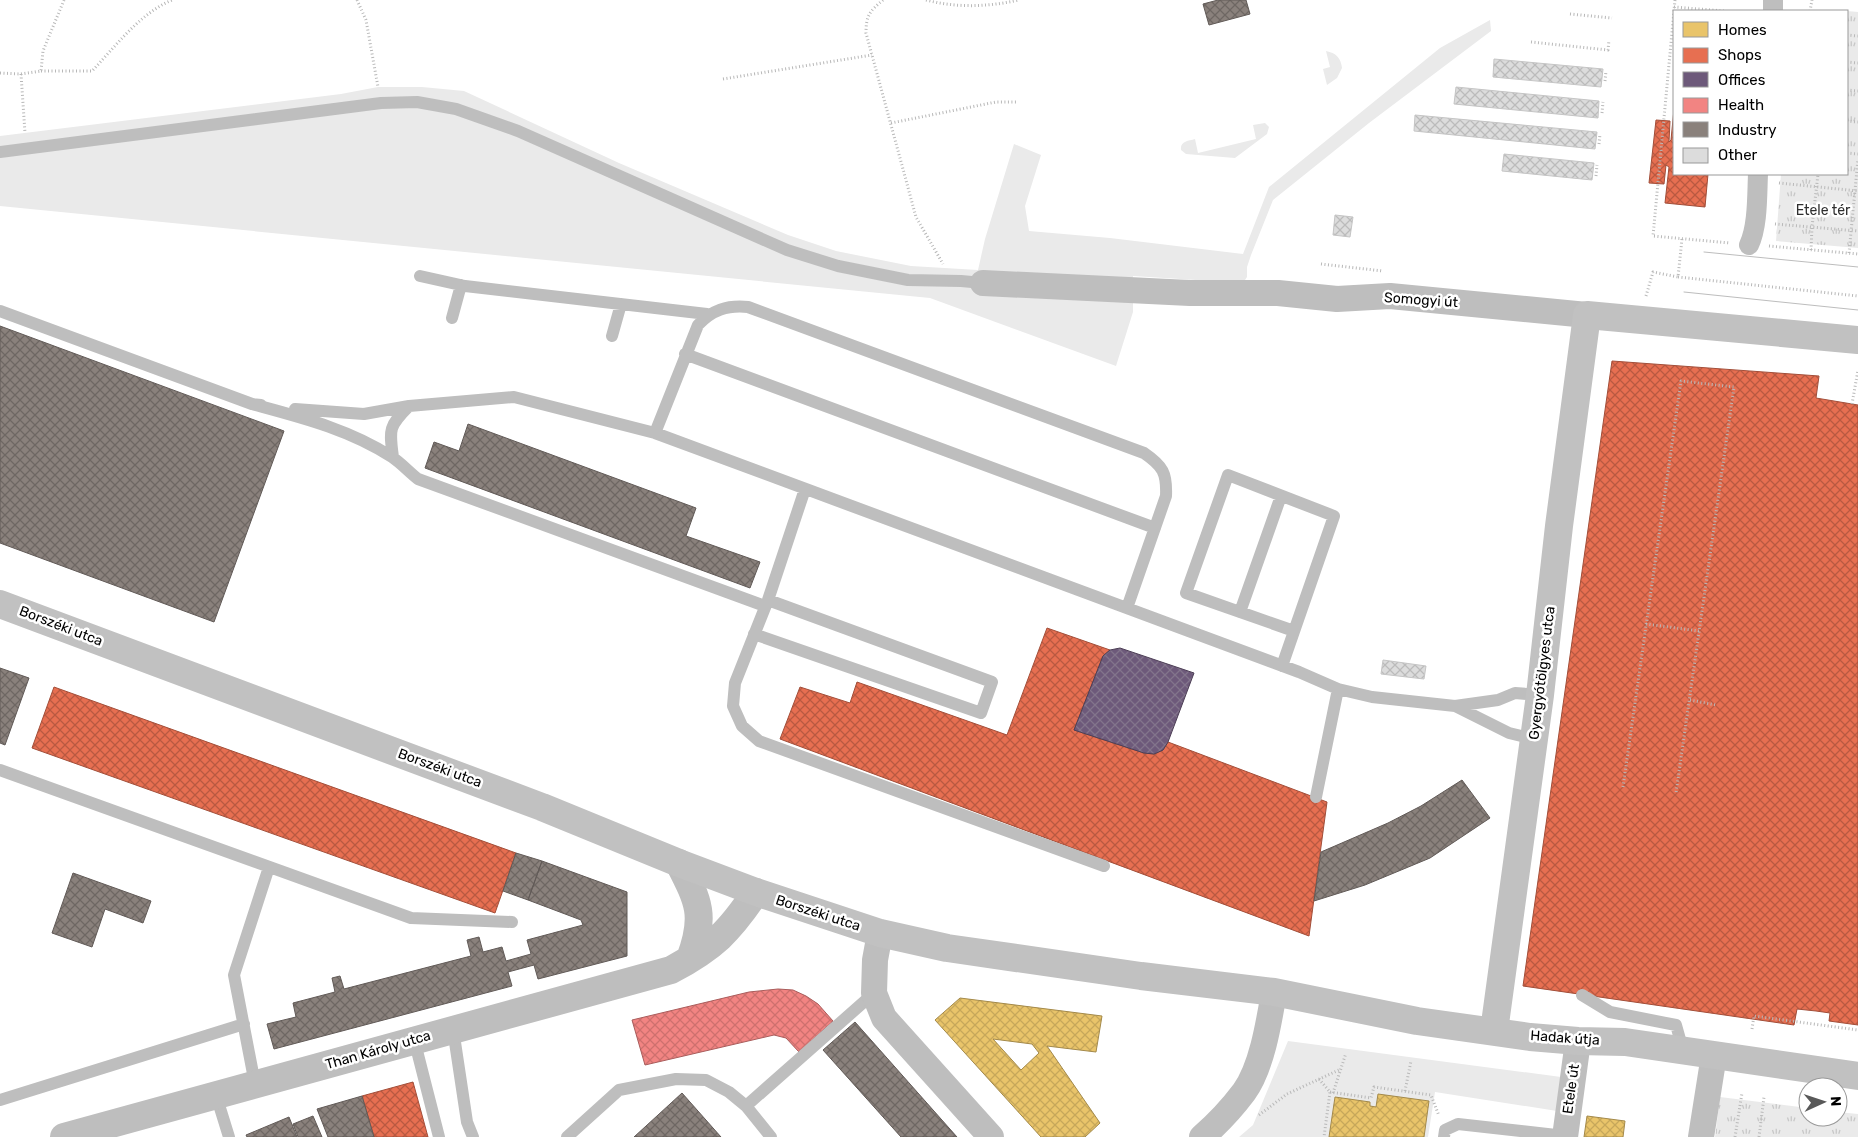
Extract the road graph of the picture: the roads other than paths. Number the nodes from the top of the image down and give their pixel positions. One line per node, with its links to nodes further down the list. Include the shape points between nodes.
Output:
1 (0, 152): 5 (lane, via 381,103 416,102 456,108 518,131 787,250 838,266 908,280)
2 (1758, 177): 3 (street)
3 (1750, 245)
4 (420, 276): 6 (lane)
5 (972, 282): 10 (street, Somogyi út, via 1337,298 1390,296)
6 (461, 285): 7 (lane); 11 (lane)
7 (621, 304): 9 (lane); 12 (lane)
8 (0, 311): 15 (lane)
9 (707, 314): 14 (lane, via 698,325); 21 (lane, via 720,308 748,306 1144,453 1158,462 1167,478 1166,496)
10 (1587, 315): 13 (main road, Somogyi út); 30 (main road, Gyergyótölgyes utca)
11 (452, 318)
12 (612, 336)
13 (1858, 340)
14 (685, 354): 17 (lane); 21 (lane)
15 (252, 404): 16 (lane, via 364,414); 18 (lane, via 318,422)
16 (409, 406): 17 (lane, via 514,398); 18 (lane, via 393,423 390,434)
17 (655, 433): 19 (lane)
18 (392, 457): 22 (lane, via 418,479)
19 (805, 489): 22 (lane); 24 (lane)
20 (1281, 496): 25 (lane); 25 (lane, via 1228,475 1189,584 1186,593); 26 (lane, via 1334,516)
21 (1155, 528): 24 (lane)
22 (766, 603): 27 (lane); 27 (lane, via 992,682 981,713)
23 (0, 604): 35 (main road, Borszéki utca, via 542,807)
24 (1127, 608): 28 (lane)
25 (1240, 612): 26 (lane)
26 (1294, 632): 28 (lane)
27 (754, 634): 36 (lane, via 735,683 733,706 742,726 760,741)
28 (1282, 666): 29 (lane)
29 (1338, 689): 31 (lane, via 1372,697); 34 (lane)
30 (1540, 696): 31 (lane, via 1515,693 1498,700); 32 (main road, Gyergyótölgyes utca)
31 (1455, 706): 32 (lane, via 1509,732)
32 (1534, 739): 48 (main road, Gyergyótölgyes utca)
33 (0, 770): 37 (lane)
34 (1316, 797)
35 (679, 863): 38 (main road, Borszéki utca); 41 (street, via 697,900 700,921)
36 (1104, 866)
37 (270, 867): 39 (lane, via 411,918); 46 (lane, via 234,975)
38 (756, 892): 40 (main road, Borszéki utca); 41 (street, Than Károly utca, via 715,943)
39 (512, 922)
40 (880, 933): 42 (main road, Borszéki utca, via 947,948); 44 (street)
41 (690, 959): 47 (street, Than Károly utca, via 671,970)
42 (1141, 976): 43 (main road, Hadak útja)
43 (1274, 992): 48 (main road, Hadak útja, via 1417,1021); 66 (street, via 1268,1029 1253,1075 1245,1091)
44 (874, 993): 57 (lane); 65 (street, via 884,1018)
45 (1582, 995): 51 (lane, via 1610,1012 1676,1025)
46 (244, 1024): 54 (lane); 56 (lane)
47 (453, 1029): 49 (street, Than Károly utca); 62 (lane, via 467,1122)
48 (1494, 1031): 50 (main road, Hadak útja)
49 (414, 1040): 54 (street, Than Károly utca); 61 (lane)
50 (1578, 1040): 51 (main road, Hadak útja); 67 (street, Etele út)
51 (1684, 1050): 52 (main road, Hadak útja)
52 (1714, 1055): 53 (main road, Hadak útja); 68 (street)
53 (1858, 1076)
54 (255, 1084): 55 (street, Than Károly utca)
55 (216, 1095): 59 (street, Than Károly utca); 60 (lane)
56 (0, 1100)
57 (746, 1106): 63 (lane, via 706,1080 676,1079 619,1090); 64 (lane)
58 (1445, 1134): 67 (lane, via 1458,1124)
59 (78, 1135)
60 (228, 1137)
61 (439, 1137)
62 (473, 1137)
63 (567, 1137)
64 (771, 1137)
65 (991, 1137)
66 (1202, 1137)
67 (1565, 1137)
68 (1701, 1137)

